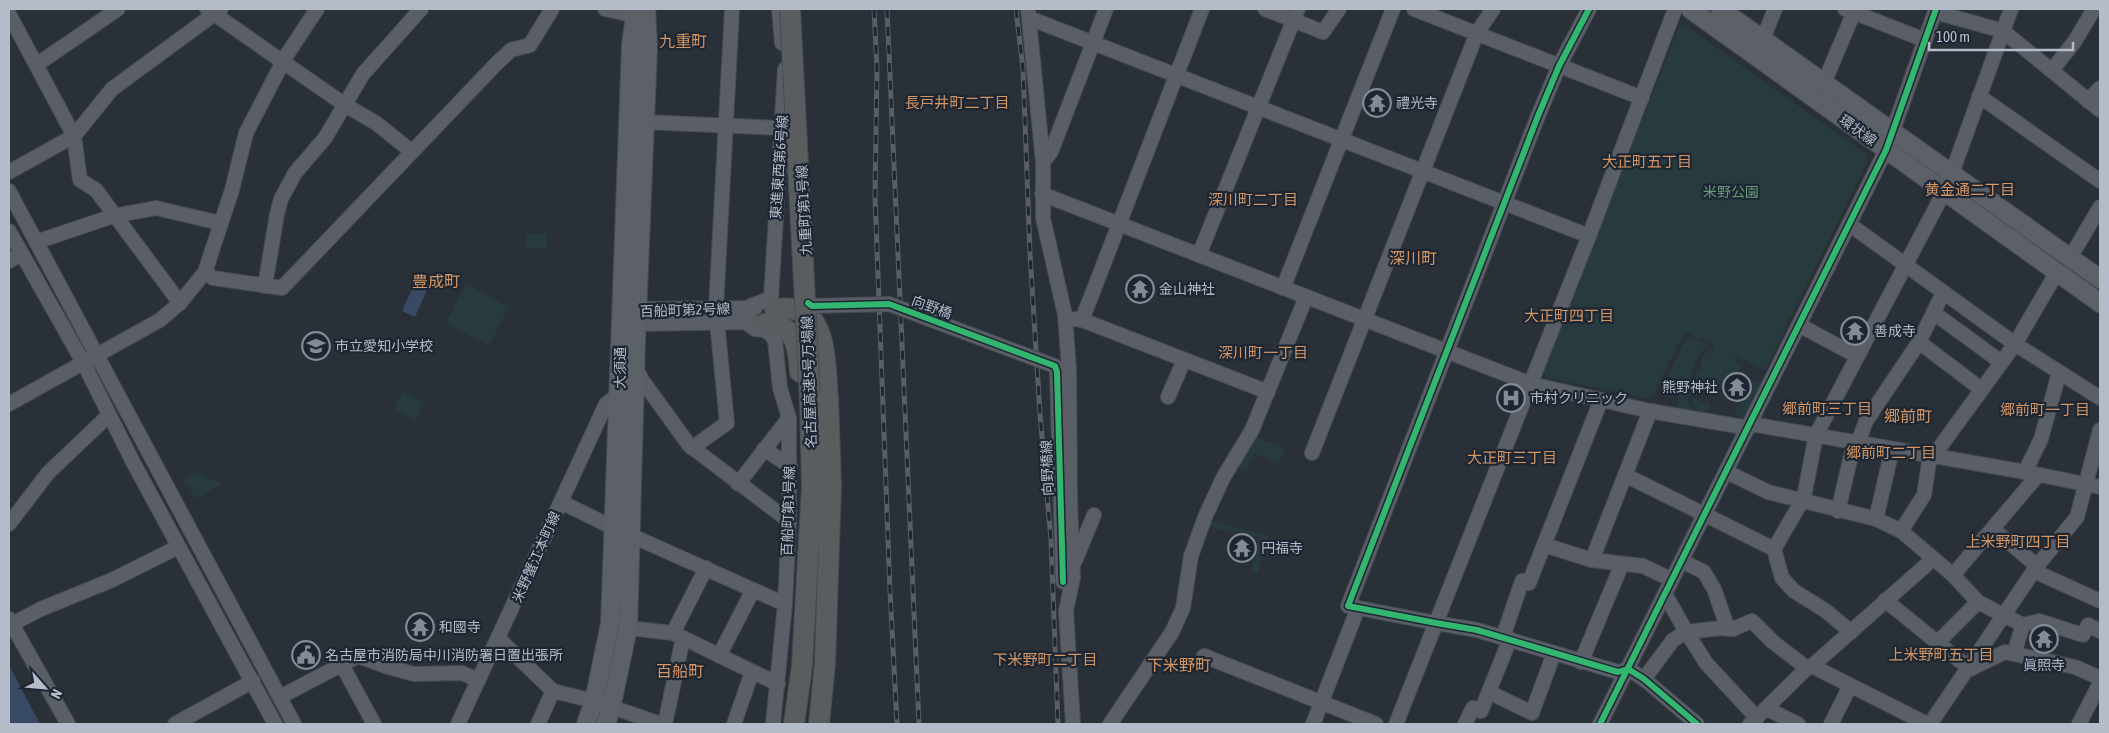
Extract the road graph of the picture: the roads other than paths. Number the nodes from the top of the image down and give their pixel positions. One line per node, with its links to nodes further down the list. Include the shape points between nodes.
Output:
1 (118, 9): 41 (street)
2 (318, 9): 40 (street)
3 (420, 9): 50 (street, via 363,74)
4 (552, 9): 60 (street, via 530,45 512,50)
5 (605, 9): 29 (street)
6 (646, 9): 39 (main road, 大須通)
7 (652, 9): 39 (main road)
8 (732, 9): 54 (street)
9 (779, 9): 55 (street, 東進東西第6号線)
10 (790, 9): 226 (highway, 名古屋高速5号万場線, bridge, via 812,487 803,657)
11 (802, 9): 227 (highway, 名古屋高速5号万場線, via 823,389 824,467 821,574)
12 (1106, 9): 38 (street)
13 (1202, 9): 44 (street)
14 (1265, 9): 33 (street)
15 (1339, 9): 33 (street, via 1323,32)
16 (1393, 9): 58 (street)
17 (1414, 9): 35 (street)
18 (1493, 9): 35 (street)
19 (1589, 9): 42 (street)
20 (1675, 9): 48 (street)
21 (1690, 9): 59 (main road, 環状線)
22 (1720, 9): 36 (main road, 環状線)
23 (1775, 9): 36 (street)
24 (2011, 9): 34 (street)
25 (2021, 9): 34 (street)
26 (2094, 9): 43 (street, via 2075,42)
27 (1936, 10): 34 (street); 37 (street)
28 (213, 11): 40 (street); 57 (street, via 112,89)
29 (630, 11): 39 (main road)
30 (1850, 11): 37 (street); 45 (street)
31 (1028, 13): 38 (street); 61 (street)
32 (9, 14): 41 (street)
33 (1296, 14): 51 (street)
34 (2003, 31): 43 (street); 47 (street)
35 (1477, 33): 42 (street); 62 (street)
36 (1763, 39): 45 (main road, 環状線)
37 (1925, 40): 56 (street)
38 (1093, 42): 44 (street); 61 (street, via 1051,152)
39 (640, 46): 53 (main road, 大須通); 95 (main road, 大須通)
40 (282, 63): 50 (street); 72 (street, via 246,133)
41 (36, 65): 57 (street)
42 (1559, 66): 48 (street); 69 (street)
43 (2052, 70): 49 (street)
44 (1177, 74): 51 (street); 73 (street)
45 (1824, 82): 56 (main road, 環状線)
46 (2100, 88): 49 (street)
47 (1979, 96): 64 (street); 65 (street)
48 (1642, 98): 76 (street)
49 (2088, 101): 52 (street)
50 (345, 105): 60 (street, via 376,123); 85 (street, via 325,138 295,173 281,199)
51 (1259, 106): 58 (street); 78 (street)
52 (2100, 110)
53 (644, 122): 54 (street); 95 (main road, 大須通)
54 (725, 124): 55 (street); 92 (street)
55 (786, 130): 90 (street, 九重町第1号線, bridge, via 800,139); 94 (street, 東進東西第6号線, via 771,298)
56 (1892, 131): 59 (street); 64 (main road, 環状線)
57 (74, 136): 63 (street); 71 (street, via 80,180 96,190)
58 (1341, 139): 62 (street); 86 (street)
59 (1886, 150): 67 (main road, 環状線); 74 (street)
60 (412, 151): 85 (street, via 282,288)
61 (1043, 162): 68 (street)
62 (1423, 170): 69 (street); 98 (street)
63 (9, 172)
64 (1952, 174): 80 (main road, 環状線)
65 (2100, 181)
66 (9, 191): 77 (street)
67 (1944, 192): 81 (street); 83 (main road, 環状線)
68 (1042, 194): 73 (street); 96 (street, via 1043,218)
69 (1505, 203): 76 (street); 104 (street)
70 (2100, 207): 80 (street)
71 (113, 216): 72 (street, via 156,208); 77 (street); 89 (street)
72 (220, 223): 82 (street)
73 (1119, 224): 78 (street); 97 (street)
74 (1849, 224): 81 (street); 101 (street)
75 (9, 231): 79 (street)
76 (1589, 236): 113 (street)
77 (36, 242): 105 (street)
78 (1199, 255): 86 (street)
79 (15, 257): 108 (street)
80 (2070, 258): 84 (main road, 環状線)
81 (1905, 266): 87 (street); 106 (street)
82 (205, 272): 85 (street, via 213,278); 89 (street)
83 (2057, 272): 91 (main road, 環状線); 103 (street)
84 (2100, 279)
85 (265, 286)
86 (1282, 288): 88 (street)
87 (1943, 293): 93 (street); 103 (street)
88 (1306, 297): 98 (street); 115 (street)
89 (180, 303): 105 (street, via 160,320)
90 (808, 303): 109 (street, 向野橋, bridge, via 812,306 888,304); 172 (street, bridge, via 815,480)
91 (2100, 303)
92 (716, 308): 94 (street, 百船町第2号線); 95 (street, 百船町第2号線)
93 (1934, 313): 102 (street); 110 (street)
94 (745, 314): 99 (street, 百船町第2号線); 100 (street, 百船町第2号線)
95 (631, 317): 99 (street, 百船町第2号線); 111 (main road, 大須通); 116 (main road, 大須通)
96 (1066, 318): 97 (street); 160 (street)
97 (1082, 320): 107 (street)
98 (1364, 320): 104 (street); 131 (street)
99 (717, 322): 128 (street, via 726,423)
100 (770, 322): 123 (street, via 780,388); 225 (highway, via 783,326 799,347 802,399 804,487 793,667); 228 (highway, bridge, via 793,308 811,317 820,331 828,399 831,486 825,664)
101 (1799, 325): 106 (street); 124 (street)
102 (1920, 342): 114 (street); 127 (street, via 1866,421)
103 (2015, 344): 110 (street); 112 (street)
104 (1446, 353): 113 (street); 173 (street)
105 (97, 354): 108 (street); 207 (street)
106 (1857, 356): 126 (street)
107 (1184, 360): 115 (street); 117 (street)
108 (82, 362): 120 (street); 122 (street)
109 (1044, 362): 165 (street, 向野橋線, via 1055,366 1057,372)
110 (2001, 362): 114 (street)
111 (635, 367): 128 (street); 151 (main road, 大須通)
112 (2059, 373): 118 (street); 135 (street)
113 (1530, 384): 119 (street); 176 (street)
114 (1981, 388): 132 (street)
115 (1268, 392): 231 (street, via 1252,430 1205,517 1191,556 1183,608 1172,632)
116 (619, 394): 140 (street, 米野蟹江本町線, via 606,404); 148 (main road, 大須通)
117 (1168, 397)
118 (2100, 398)
119 (1601, 400): 121 (street); 152 (street)
120 (9, 404)
121 (1650, 411): 124 (street); 136 (street)
122 (109, 415): 147 (street, via 48,473); 153 (street)
123 (789, 418): 129 (street); 133 (street, 百船町第1号線)
124 (1750, 426): 126 (street); 134 (street)
125 (2100, 430): 138 (street)
126 (1816, 435): 127 (street); 141 (street)
127 (1856, 443): 130 (street); 142 (street)
128 (692, 448): 137 (street)
129 (764, 449): 133 (street); 137 (street)
130 (1892, 450): 132 (street); 145 (street)
131 (1312, 453)
132 (1933, 456): 135 (street); 150 (street, via 1929,462 1924,495)
133 (790, 466): 146 (street, 百船町第1号線)
134 (1727, 472): 141 (street, via 1768,492); 143 (street)
135 (2032, 473): 138 (street); 149 (street)
136 (1625, 475): 143 (street); 157 (street)
137 (738, 484): 146 (street)
138 (2086, 484): 139 (street); 162 (street, via 2077,518)
139 (2100, 487)
140 (561, 502): 148 (street); 185 (street, 米野蟹江本町線)
141 (1803, 502): 142 (street); 154 (street)
142 (1838, 511): 145 (street)
143 (1705, 514): 154 (street); 158 (street)
144 (1094, 515): 160 (street)
145 (1876, 519): 150 (street)
146 (789, 521): 171 (street, 百船町第1号線)
147 (9, 524)
148 (614, 528): 208 (main road, 大須通, via 610,624)
149 (1993, 529): 162 (street); 163 (street)
150 (1901, 531): 156 (street)
151 (630, 535): 161 (street); 178 (main road, 大須通)
152 (1544, 545): 157 (street); 186 (street, via 1529,583 1522,581)
153 (178, 547): 175 (street, via 112,580); 201 (street)
154 (1774, 549): 183 (street, via 1782,578 1794,591)
155 (833, 556): 187 (street)
156 (1933, 559): 163 (street); 168 (street)
157 (1592, 560): 159 (street)
158 (1682, 561): 164 (street); 179 (street, via 1704,572 1714,589)
159 (1622, 564): 164 (street, via 1643,566); 193 (street)
160 (1072, 566): 230 (street, via 1066,611)
161 (706, 568): 166 (street); 184 (street)
162 (2036, 568): 169 (street); 174 (street)
163 (1953, 575): 170 (street)
164 (1672, 580): 167 (street)
165 (1063, 582)
166 (754, 590): 171 (street); 191 (street)
167 (1665, 594): 182 (street); 196 (street)
168 (1885, 600): 183 (street); 188 (street)
169 (2100, 601)
170 (1978, 602): 174 (street); 188 (street)
171 (785, 604): 181 (street, 百船町第1号線)
172 (809, 607): 181 (street, via 796,629); 187 (street)
173 (1353, 607): 176 (street); 209 (street)
174 (2004, 615): 177 (street); 197 (street)
175 (10, 622): 214 (street)
176 (1436, 623): 186 (street); 234 (street)
177 (2023, 624): 180 (street, via 2039,621 2083,635 2088,625); 190 (street)
178 (628, 628): 184 (street); 210 (main road, 大須通)
179 (1728, 629): 182 (street); 195 (street, via 1752,621 1773,642)
180 (2100, 631)
181 (782, 632): 202 (street, 百船町第1号線)
182 (1686, 632): 199 (street, via 1673,640); 211 (street, via 1706,663)
183 (1851, 632): 195 (street)
184 (678, 636): 191 (street); 222 (street)
185 (498, 638): 200 (street, 米野蟹江本町線); 205 (street)
186 (1507, 638): 189 (street); 206 (street)
187 (833, 640): 229 (street)
188 (1938, 642): 197 (street)
189 (1554, 653): 193 (street); 206 (street, via 1532,713)
190 (2014, 653): 197 (street, via 2005,652); 204 (street, via 2075,667)
191 (719, 656): 198 (street)
192 (1204, 656): 209 (street)
193 (1581, 662): 196 (street, via 1618,672)
194 (342, 665): 200 (street, via 358,656 414,674 462,673); 207 (street); 217 (street)
195 (1810, 667): 203 (street); 211 (street)
196 (1628, 669): 199 (street); 236 (street)
197 (1970, 669): 239 (street)
198 (752, 672): 202 (street); 223 (street)
199 (1644, 679): 213 (street)
200 (478, 680): 218 (street, 米野蟹江本町線)
201 (253, 681): 212 (street); 215 (street)
202 (778, 684): 224 (street, 百船町第1号線)
203 (1850, 686): 238 (street); 239 (street)
204 (2099, 686): 240 (street)
205 (553, 691): 208 (street); 219 (street)
206 (1489, 692): 235 (street, via 1482,711 1473,708)
207 (280, 697): 216 (street)
208 (594, 701): 210 (street); 220 (main road, 大須通)
209 (1322, 703): 232 (street); 233 (street)
210 (608, 716): 221 (street)
211 (1758, 717): 237 (street)
212 (184, 722)
213 (1692, 723)
214 (68, 724)
215 (275, 724)
216 (294, 724)
217 (374, 724)
218 (458, 724)
219 (538, 724)
220 (586, 724)
221 (661, 724)
222 (665, 724)
223 (734, 724)
224 (772, 724)
225 (784, 724)
226 (794, 724)
227 (807, 724)
228 (819, 724)
229 (827, 724)
230 (1073, 724)
231 (1110, 724)
232 (1313, 724)
233 (1376, 724)
234 (1396, 724)
235 (1465, 724)
236 (1600, 724)
237 (1798, 724)
238 (1832, 724)
239 (1929, 724)
240 (2079, 724)

